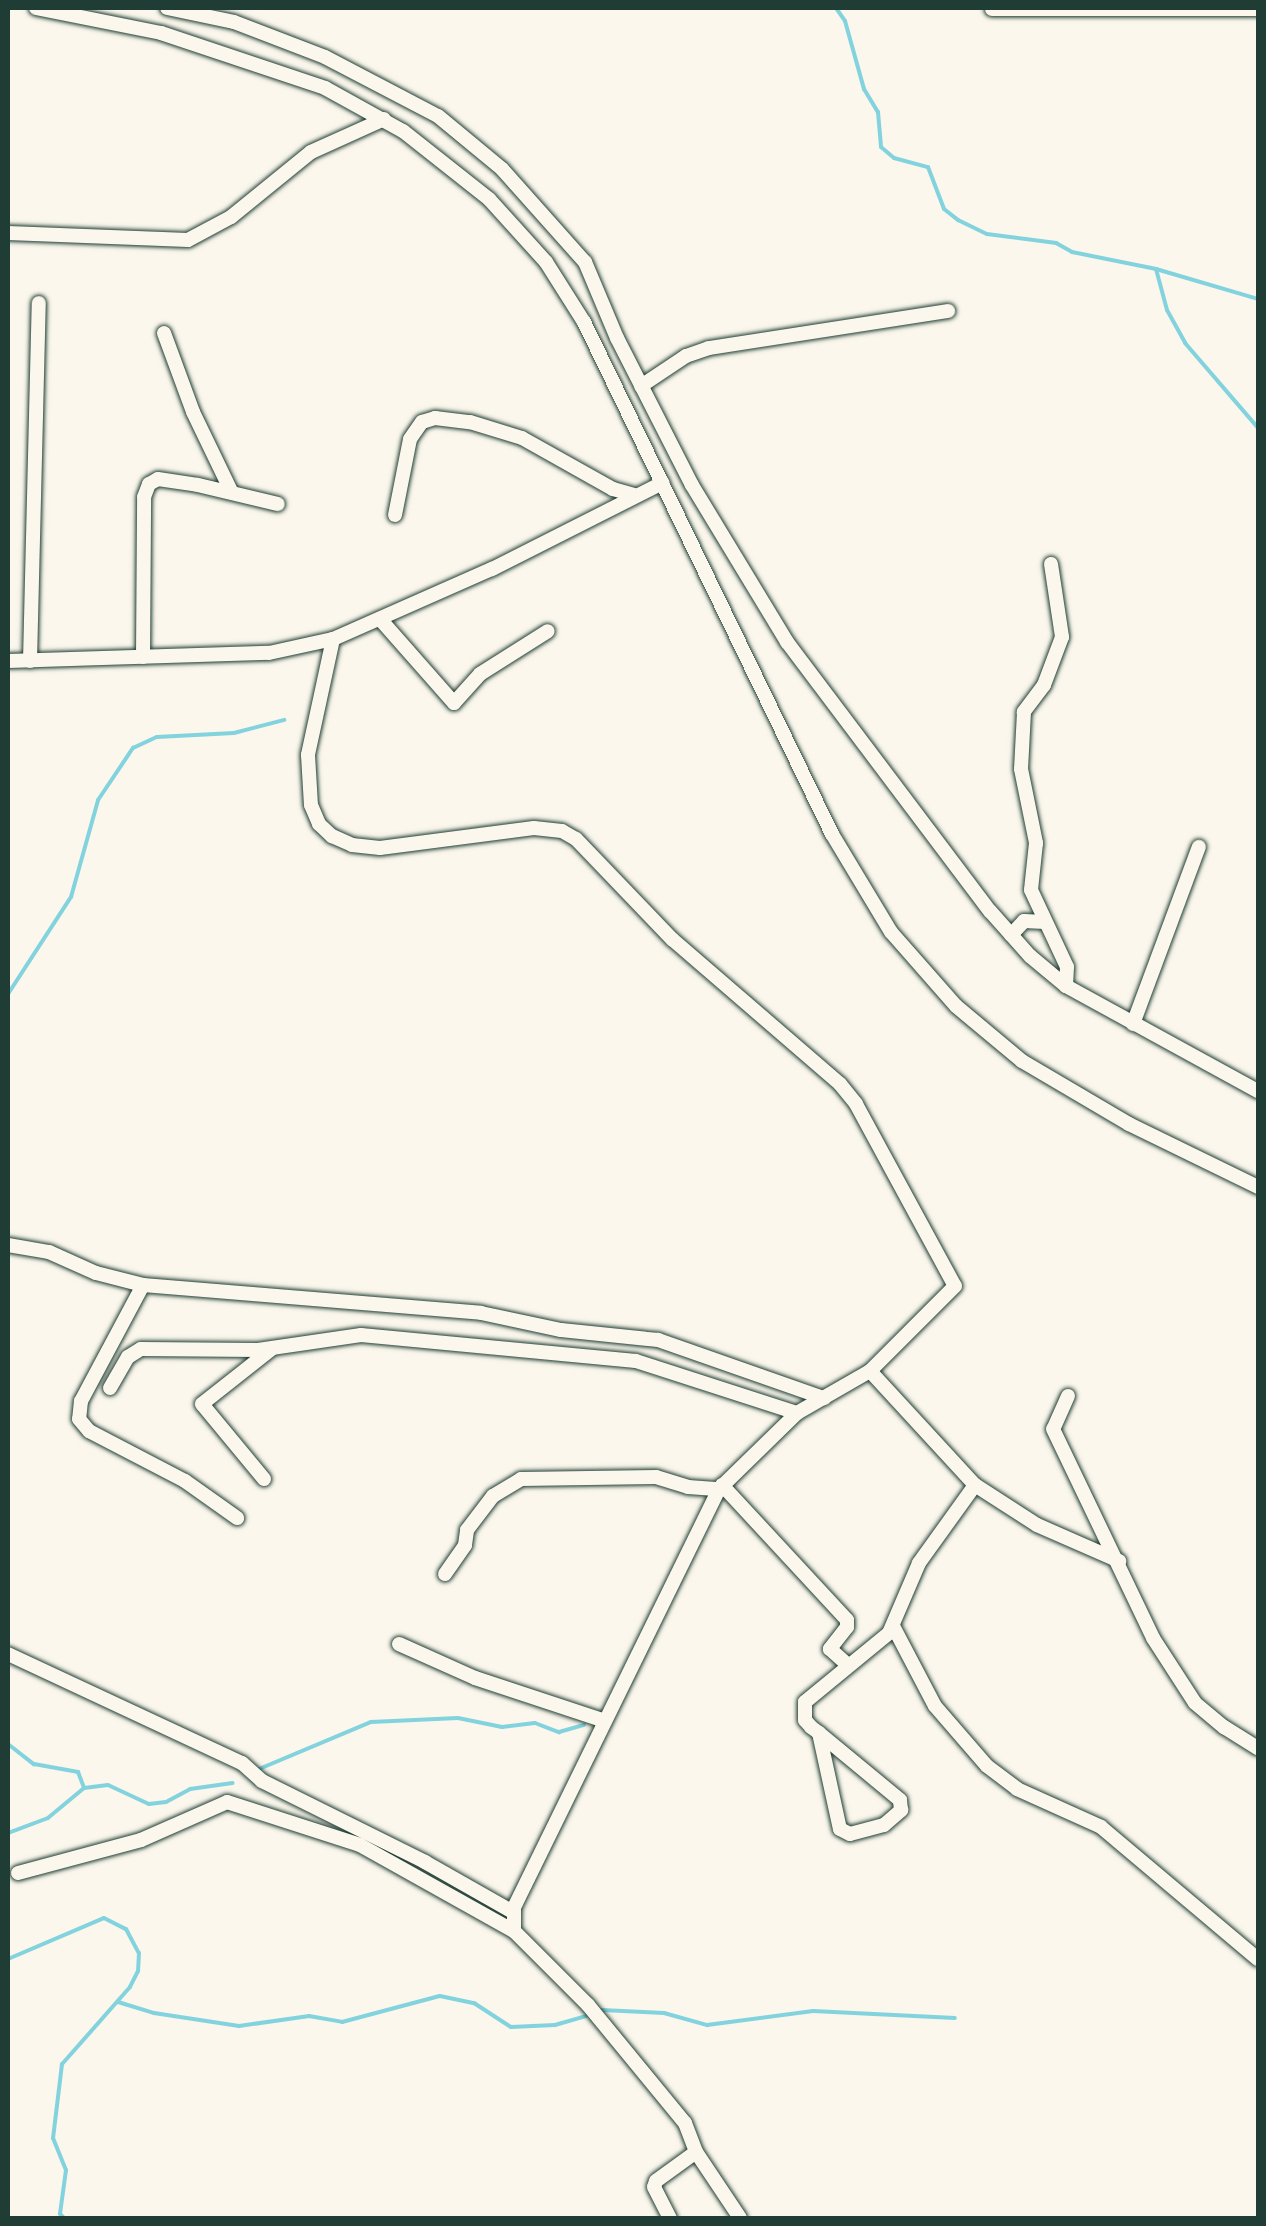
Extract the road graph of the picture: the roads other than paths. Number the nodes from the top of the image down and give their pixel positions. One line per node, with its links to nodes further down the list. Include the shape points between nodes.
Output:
1 (36, 8): 5 (street, via 220,50 325,88)
2 (167, 8): 10 (street, via 234,22 325,58 398,93 473,144 585,262)
3 (992, 9): 4 (street)
4 (1258, 9)
5 (384, 119): 6 (street, via 312,152 231,216 188,240); 11 (street, via 489,198 546,262 578,312)
6 (8, 233)
7 (40, 304): 21 (street)
8 (948, 311): 10 (street, via 710,348)
9 (164, 333): 12 (street)
10 (641, 386): 25 (street, via 787,642)
11 (662, 483): 13 (street); 29 (street, via 849,867 916,963 1022,1061 1129,1124)
12 (231, 492): 14 (street); 20 (street, via 158,479 146,490)
13 (634, 495): 15 (street, via 522,438 435,418 410,438); 17 (street)
14 (278, 504)
15 (395, 515)
16 (1051, 564): 24 (street, via 1062,637 1022,725 1022,769 1036,844 1031,890)
17 (380, 619): 18 (street, via 454,702 480,674); 19 (street)
18 (548, 631)
19 (334, 639): 20 (street, via 269,652); 33 (street, via 307,780 315,814 332,836 380,848 534,828 562,831 856,1104 956,1286)
20 (142, 657): 21 (street)
21 (30, 660): 22 (street)
22 (8, 661)
23 (1199, 847): 27 (street)
24 (1046, 922): 25 (street, via 1024,920); 26 (street, via 1067,968)
25 (1011, 935): 26 (street)
26 (1066, 986): 27 (street)
27 (1133, 1024): 28 (street)
28 (1258, 1091)
29 (1258, 1187)
30 (8, 1245): 31 (street)
31 (143, 1285): 36 (street, via 481,1313 658,1340); 41 (street, via 81,1401 79,1419)
32 (273, 1348): 34 (street, via 141,1349); 37 (street, via 361,1334 616,1358); 38 (street, via 202,1404)
33 (870, 1371): 36 (street); 39 (street)
34 (110, 1388)
35 (1068, 1396): 42 (street, via 1054,1429)
36 (824, 1398): 37 (street)
37 (797, 1414): 40 (street)
38 (264, 1479)
39 (975, 1485): 42 (street, via 1037,1524); 44 (street, via 919,1563)
40 (721, 1487): 43 (street, via 656,1478 521,1479 484,1506); 47 (street, via 847,1620 830,1649); 48 (street)
41 (237, 1518)
42 (1119, 1561): 50 (street, via 1153,1638 1195,1702)
43 (445, 1574)
44 (893, 1626): 47 (street); 54 (street, via 935,1706 987,1766 1018,1789 1101,1827)
45 (399, 1644): 48 (street)
46 (8, 1654): 52 (street, via 242,1763 262,1781)
47 (848, 1665): 49 (street, via 805,1702 805,1720)
48 (604, 1722): 52 (street)
49 (819, 1733): 49 (street, via 900,1800 900,1810 884,1825 850,1834 840,1829)
50 (1258, 1748)
51 (18, 1873): 53 (street, via 140,1840 227,1802 360,1845)
52 (512, 1912): 53 (street)
53 (514, 1931): 55 (street, via 597,2016 684,2124)
54 (1258, 1960)
55 (696, 2152): 56 (street, via 656,2180 656,2196); 57 (street)
56 (670, 2218)
57 (740, 2218)

